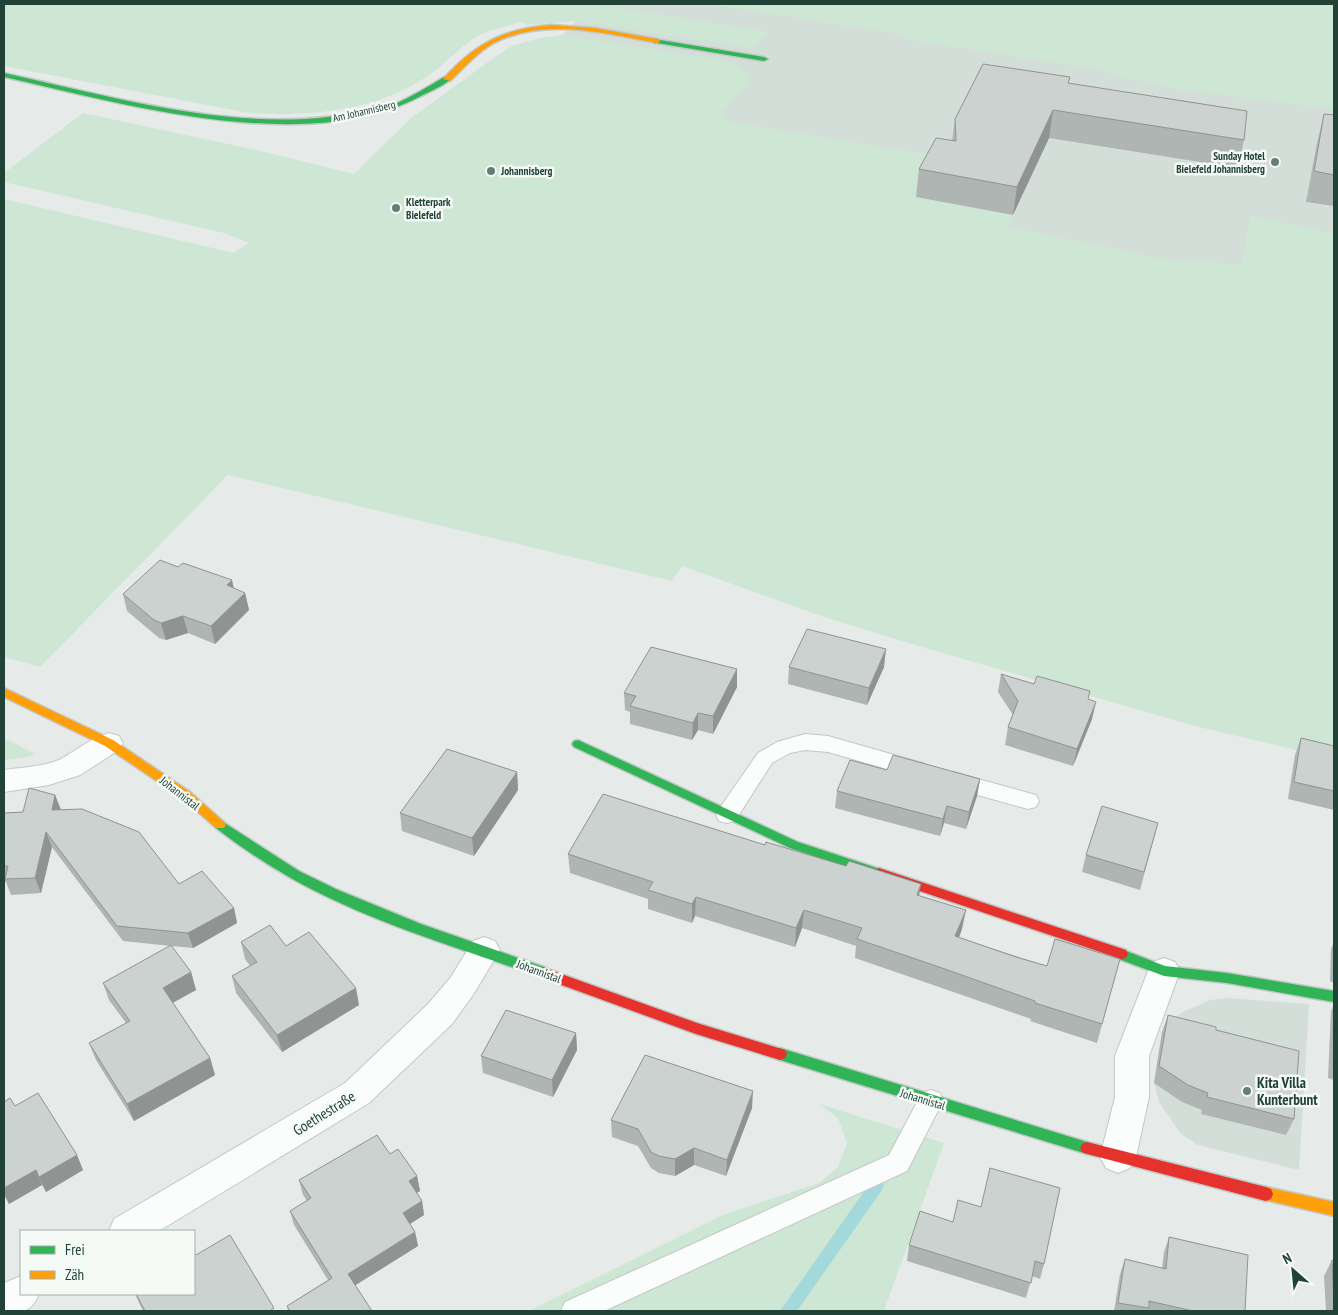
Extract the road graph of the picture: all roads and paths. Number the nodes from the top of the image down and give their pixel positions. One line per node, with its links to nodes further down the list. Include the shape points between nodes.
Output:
1 (764, 59): 2 (street, Am Johannisberg, via 598,30 536,29 493,41 445,80 401,103 348,116 292,122 204,116)
2 (4, 76)
3 (4, 692): 4 (street, Johannistal)
4 (109, 743): 6 (street, via 70,768); 9 (street, Johannistal, via 186,795 234,837 278,866 323,890)
5 (578, 744): 8 (street)
6 (4, 781)
7 (1028, 801): 8 (lane, via 828,744 805,742 784,747 765,758)
8 (727, 815): 10 (street, via 794,845 1101,946)
9 (484, 950): 12 (street, Johannistal, via 696,1028); 15 (street, Goethestraße, via 440,1014 358,1093)
10 (1164, 971): 11 (street, via 1228,978); 13 (street, via 1132,1056 1132,1096)
11 (1334, 997)
12 (931, 1101): 13 (street, Johannistal); 18 (lane, via 898,1163)
13 (1118, 1156): 14 (street, Johannistal)
14 (1334, 1209)
15 (129, 1230)
16 (20, 1294): 17 (street)
17 (4, 1304)
18 (575, 1311)

